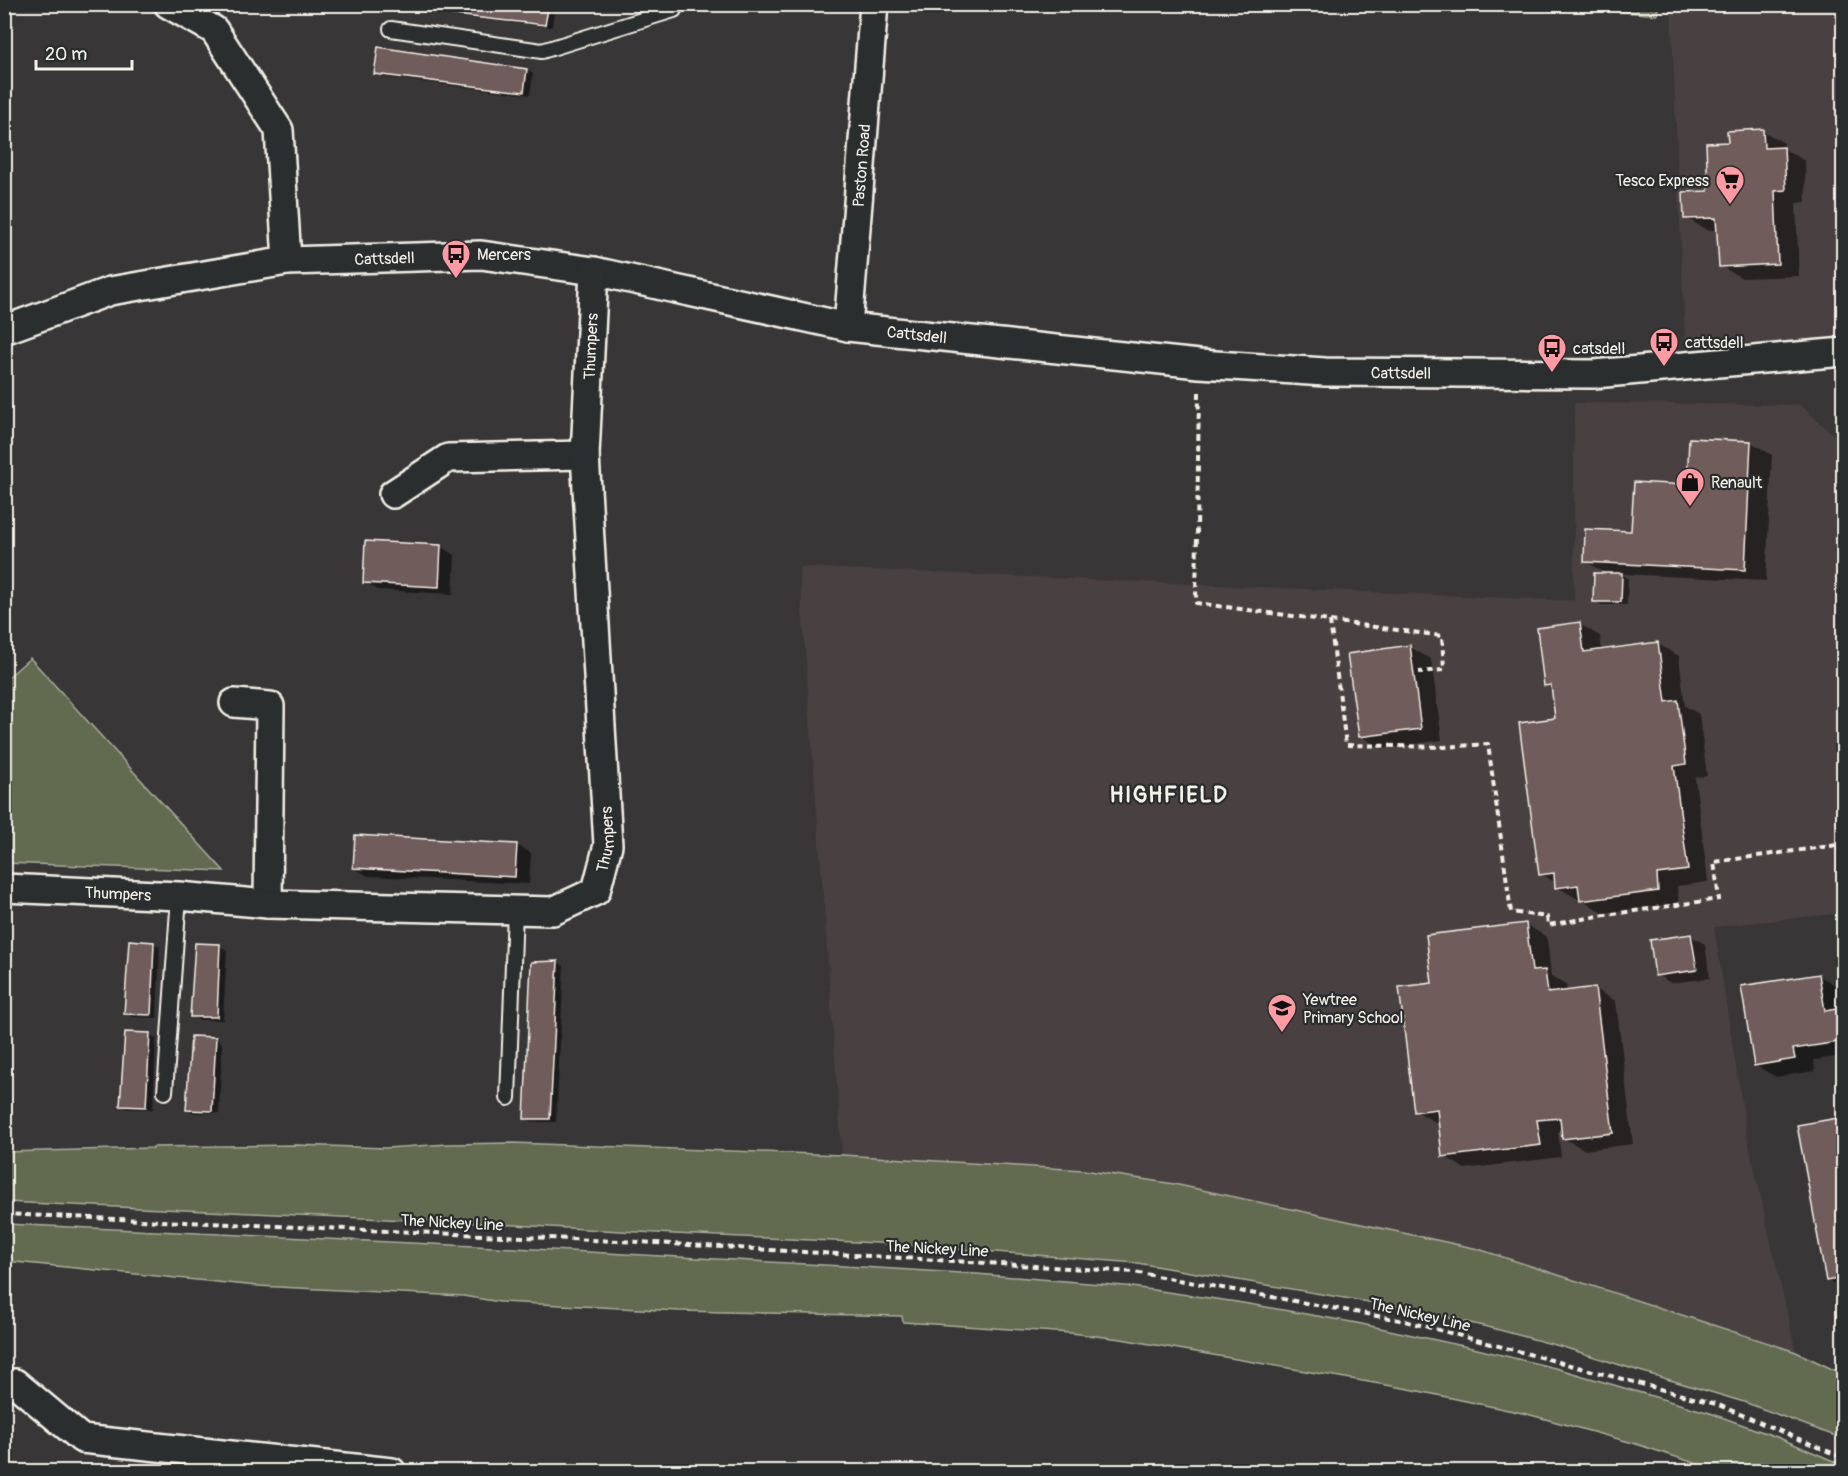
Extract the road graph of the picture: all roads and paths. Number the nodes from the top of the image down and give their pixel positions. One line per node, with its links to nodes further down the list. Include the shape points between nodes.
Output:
1 (168, 4): 5 (street, via 214,30 279,130)
2 (676, 4): 4 (lane, via 674,10 542,51)
3 (874, 4): 7 (street, Paston Road)
4 (391, 29)
5 (287, 261): 6 (street, Cattsdell, via 481,255); 8 (street, Cattsdell, via 110,291)
6 (594, 271): 7 (street, Cattsdell); 11 (street, Thumpers)
7 (848, 327): 10 (street, Cattsdell)
8 (4, 330)
9 (1844, 352): 10 (street, Cattsdell, via 1594,374 1325,372)
10 (1199, 364): 13 (path, via 1196,603)
11 (585, 455): 12 (street, via 448,458); 20 (street, Thumpers, via 608,845 596,891 553,911)
12 (393, 494)
13 (1330, 621): 14 (path, via 1442,636 1444,670); 16 (path, via 1346,745 1488,744 1511,912 1547,916 1548,925 1719,899 1714,862 1838,845)
14 (1419, 672)
15 (234, 703): 19 (street, via 270,706)
16 (1844, 883)
17 (4, 888): 18 (street, Thumpers)
18 (179, 896): 19 (street, Thumpers); 21 (lane)
19 (268, 904): 20 (street, Thumpers)
20 (515, 910): 22 (lane)
21 (165, 1092)
22 (508, 1098)
23 (4, 1214): 25 (path, The Nickey Line, via 639,1242 1134,1272 1406,1321 1716,1404)
24 (15, 1383): 26 (street, via 82,1439)
25 (1844, 1458)
26 (392, 1472)

